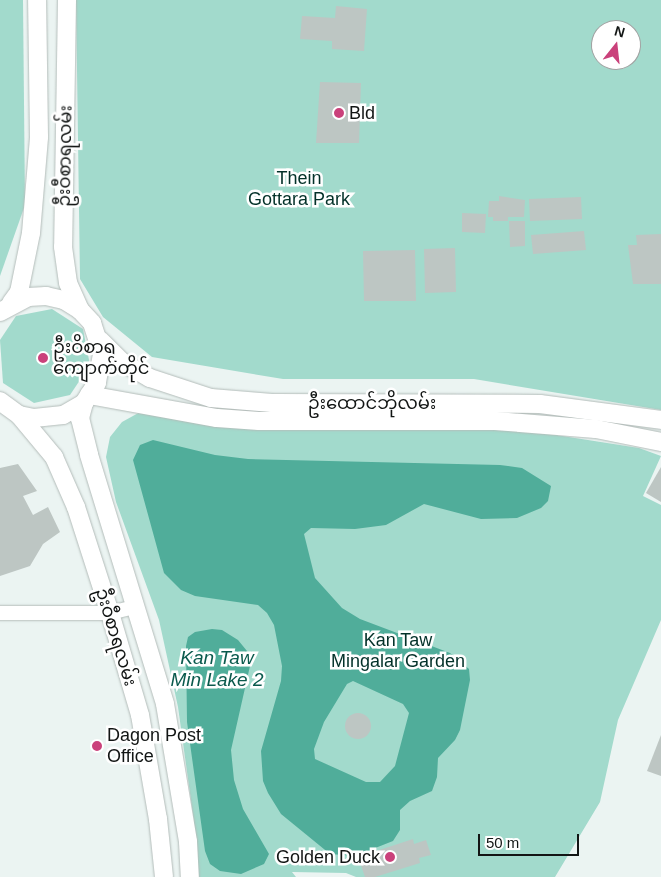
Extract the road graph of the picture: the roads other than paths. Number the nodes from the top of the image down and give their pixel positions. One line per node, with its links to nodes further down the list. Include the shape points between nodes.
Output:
1 (36, 0): 3 (main road, ဦးဝီစာရလမ်း)
2 (67, 0): 4 (main road, ဦးဝီစာရလမ်း)
3 (39, 137): 4 (main road); 5 (main road, ဦးဝီစာရလမ်း, via 27,260 20,292)
4 (65, 139): 6 (main road, ဦးဝီစာရလမ်း, via 63,247 68,283)
5 (5, 307): 6 (main road, via 28,297 46,296 64,300)
6 (80, 310): 7 (main road, via 92,323)
7 (100, 340): 8 (main road, via 101,369); 11 (main road, ဦးထောင်ဘိုလမ်း, via 122,362 150,378 211,398 272,403 540,404)
8 (86, 399): 10 (main road, via 49,418); 12 (main road, ဦးထောင်ဘိုလမ်း, via 259,421 486,420); 15 (main road, ဦးဝီစာရလမ်း, via 80,418)
9 (0, 401): 10 (main road, ဦးဝီစာရလမ်း)
10 (19, 415): 16 (main road, ဦးဝီစာရလမ်း, via 54,457 76,507)
11 (661, 420)
12 (596, 429): 13 (main road, ဦးထောင်ဘိုလမ်း); 14 (main road)
13 (661, 442)
14 (661, 448)
15 (134, 607): 16 (street); 19 (main road, ဦးဝီစာရလမ်း, via 165,704 188,842)
16 (110, 612): 17 (street); 18 (main road, ဦးဝီစာရလမ်း, via 140,715 158,819)
17 (0, 613)
18 (164, 877)
19 (190, 877)

